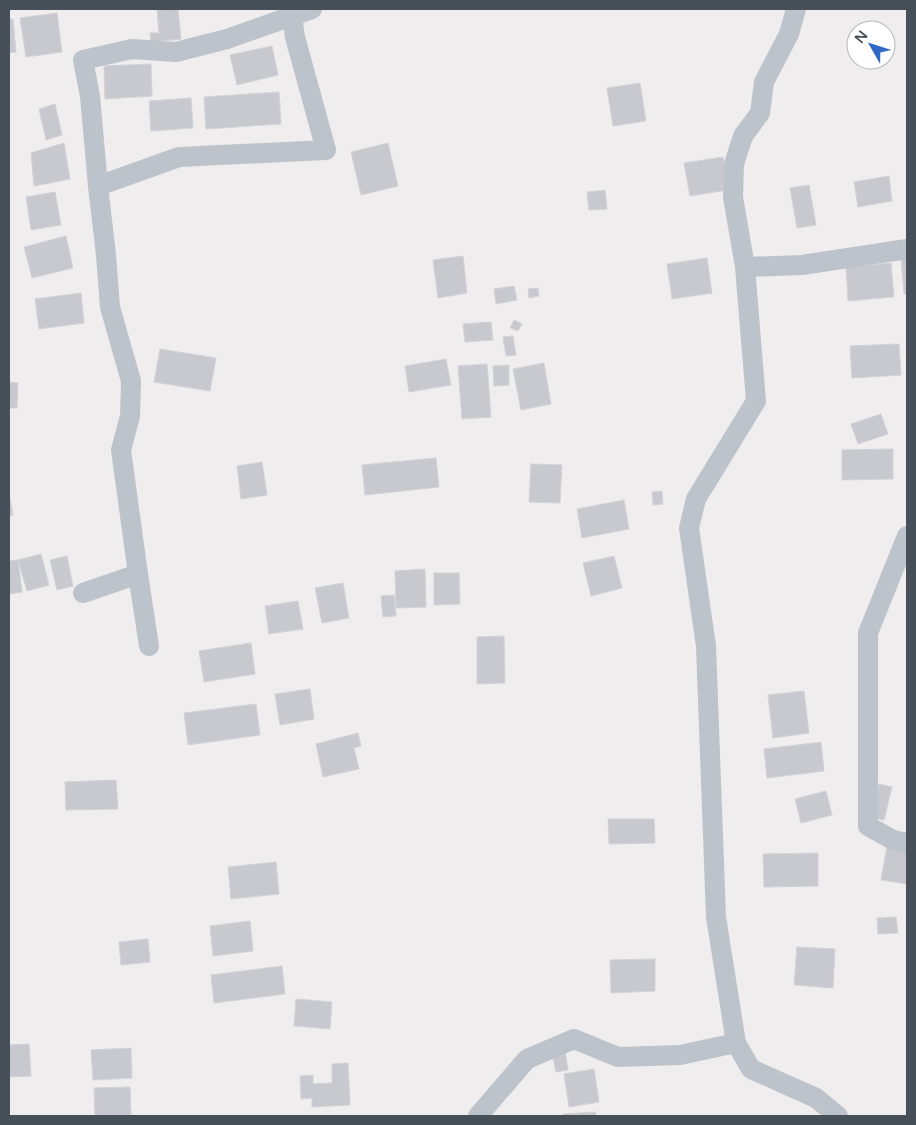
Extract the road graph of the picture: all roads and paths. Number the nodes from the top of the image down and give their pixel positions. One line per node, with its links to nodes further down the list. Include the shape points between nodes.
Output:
1 (312, 9): 3 (street)
2 (796, 9): 6 (street, via 789,34 764,82 760,113 743,136 734,164 733,197)
3 (292, 16): 4 (street, via 227,39 176,52 132,49 83,60 90,96); 4 (street, via 326,150 179,157)
4 (98, 186): 8 (street, via 110,307 131,381 130,416 121,450)
5 (907, 249): 6 (street, via 802,265)
6 (745, 267): 12 (street, via 756,401 696,499 688,528 706,646 716,917)
7 (907, 536): 11 (street, via 868,633 868,826 893,840)
8 (138, 574): 9 (street); 10 (street)
9 (83, 593)
10 (149, 646)
11 (907, 843)
12 (736, 1043): 13 (street, via 680,1055 618,1057 574,1039 527,1059); 14 (street, via 751,1069 816,1098)
13 (478, 1116)
14 (838, 1116)

